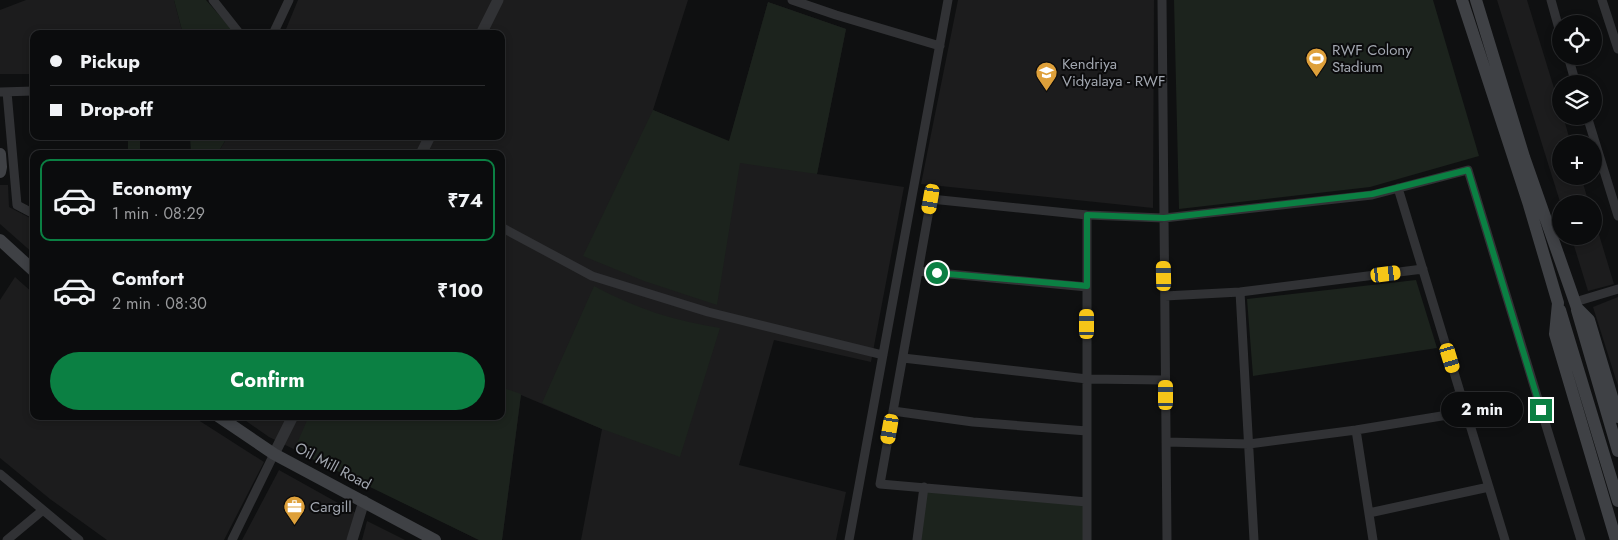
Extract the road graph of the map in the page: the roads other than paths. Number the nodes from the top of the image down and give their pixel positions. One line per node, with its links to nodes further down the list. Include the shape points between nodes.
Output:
1 (213, 0): 12 (street)
2 (289, 0): 13 (street)
3 (498, 0): 14 (street)
4 (792, 0): 15 (street)
5 (948, 0): 15 (street)
6 (1162, 0): 27 (street)
7 (1462, 0): 37 (main road)
8 (1476, 0): 38 (main road, via 1524,156)
9 (1551, 0): 11 (street)
10 (1602, 0): 16 (street)
11 (1555, 15)
12 (237, 30)
13 (275, 30)
14 (483, 30)
15 (940, 46): 39 (street)
16 (1618, 49)
17 (30, 91): 18 (street)
18 (4, 92): 21 (street)
19 (1590, 125): 26 (street)
20 (0, 154): 22 (main road)
21 (14, 168): 22 (street); 24 (street, via 17,205)
22 (0, 170)
23 (1398, 188): 27 (street, via 1372,194); 31 (street); 74 (street, via 1468,170)
24 (30, 212)
25 (1087, 215): 27 (street); 32 (street, via 931,199); 33 (street)
26 (1618, 216)
27 (1164, 218): 36 (street)
28 (505, 228): 39 (street, via 592,276 708,312)
29 (0, 240): 30 (main road)
30 (30, 267)
31 (1423, 269): 35 (street); 44 (street)
32 (918, 271): 33 (street); 40 (street)
33 (1087, 286): 41 (street)
34 (1618, 289): 38 (street)
35 (1240, 292): 36 (street); 51 (street)
36 (1165, 296): 42 (street)
37 (1558, 303): 58 (main road); 75 (main road, via 1555,334)
38 (1576, 305): 45 (main road, via 1589,320); 52 (main road)
39 (883, 355): 67 (street)
40 (903, 358): 41 (street); 43 (street)
41 (1087, 379): 42 (street); 49 (street)
42 (1165, 380): 50 (street)
43 (894, 410): 49 (street, via 972,422); 55 (street, via 880,484)
44 (1466, 412): 48 (street); 56 (street)
45 (1618, 417)
46 (224, 420): 53 (main road, Oil Mill Road)
47 (290, 420): 53 (street)
48 (1356, 430): 51 (street); 61 (street)
49 (1087, 431): 59 (street)
50 (1166, 442): 51 (street); 70 (street)
51 (1249, 444): 71 (street)
52 (1618, 451)
53 (274, 454): 57 (main road, Oil Mill Road); 64 (street)
54 (0, 474): 60 (street)
55 (924, 487): 59 (street); 68 (street)
56 (1489, 487): 61 (street); 73 (street)
57 (364, 500): 65 (street); 66 (main road, Oil Mill Road)
58 (1618, 500)
59 (1087, 502): 69 (street)
60 (43, 510): 62 (street); 63 (street)
61 (1369, 513): 72 (street)
62 (7, 540)
63 (79, 540)
64 (232, 540)
65 (352, 540)
66 (435, 540)
67 (849, 540)
68 (917, 540)
69 (1087, 540)
70 (1167, 540)
71 (1254, 540)
72 (1373, 540)
73 (1505, 540)
74 (1580, 540)
75 (1616, 540)

